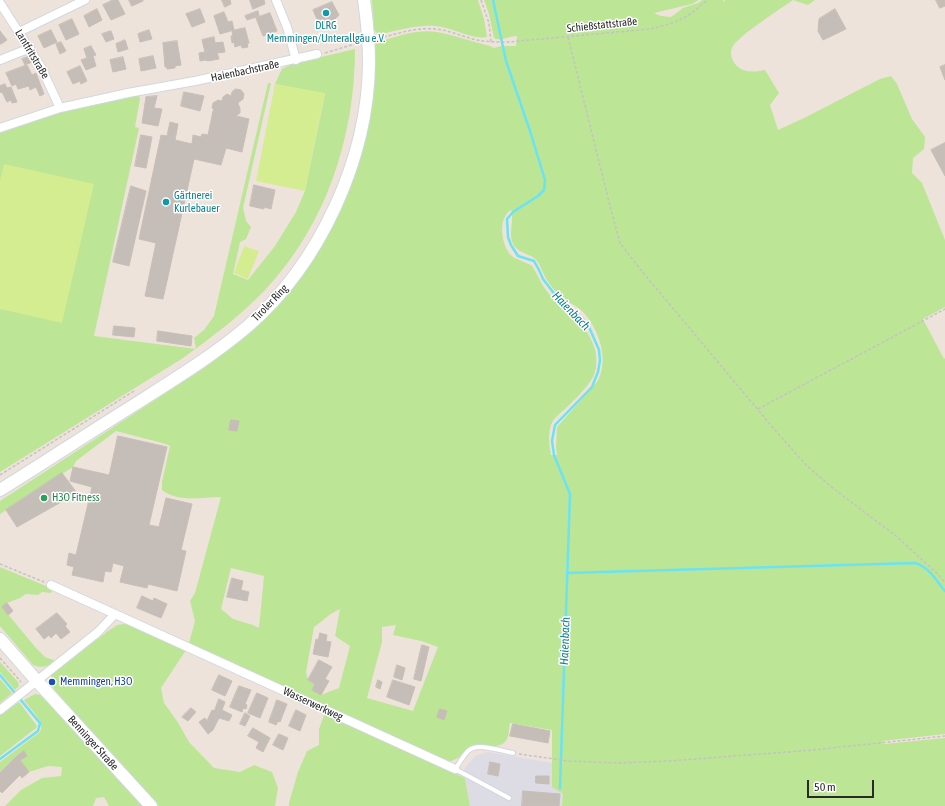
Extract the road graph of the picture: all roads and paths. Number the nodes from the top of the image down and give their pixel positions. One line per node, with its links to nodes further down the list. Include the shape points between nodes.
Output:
1 (85, 0): 7 (street)
2 (276, 0): 15 (street, via 287,26)
3 (364, 0): 9 (main road, Tiroler Ring)
4 (482, 0): 10 (path, via 489,23)
5 (707, 0): 8 (path, Schießstattstraße, via 682,20 668,25)
6 (1, 8): 7 (street, Lantfritstraße)
7 (20, 32): 11 (street, Lantfritstraße)
8 (568, 37): 10 (path, Schießstattstraße); 20 (path, via 620,243)
9 (363, 42): 10 (path, via 431,29); 12 (path); 13 (path); 22 (main road, Tiroler Ring, via 369,64 358,140 352,161 332,214 289,283 248,325 198,363)
10 (491, 42)
11 (30, 48): 14 (street); 16 (street, Lantfritstraße)
12 (358, 49)
13 (317, 54): 15 (street, Haienbachstraße)
14 (0, 60)
15 (296, 60): 16 (street, Haienbachstraße)
16 (60, 108): 17 (street, Haienbachstraße)
17 (0, 128)
18 (945, 309): 20 (path)
19 (135, 391): 21 (path)
20 (758, 409): 24 (path, via 807,466 896,536)
21 (0, 475)
22 (0, 490)
23 (0, 564): 25 (path)
24 (945, 582)
25 (51, 585): 26 (street, Wasserwerkweg)
26 (115, 614): 29 (street, via 98,632); 34 (street, Wasserwerkweg)
27 (0, 639): 29 (main road, Benninger Straße)
28 (0, 658): 30 (path)
29 (36, 680): 30 (street); 36 (main road, Benninger Straße)
30 (24, 690): 31 (street)
31 (0, 710)
32 (945, 736): 33 (path, via 813,750 668,761 564,761)
33 (513, 753): 34 (lane, via 474,748 468,751)
34 (455, 769): 35 (lane, Wasserwerkweg)
35 (509, 798)
36 (150, 806)

